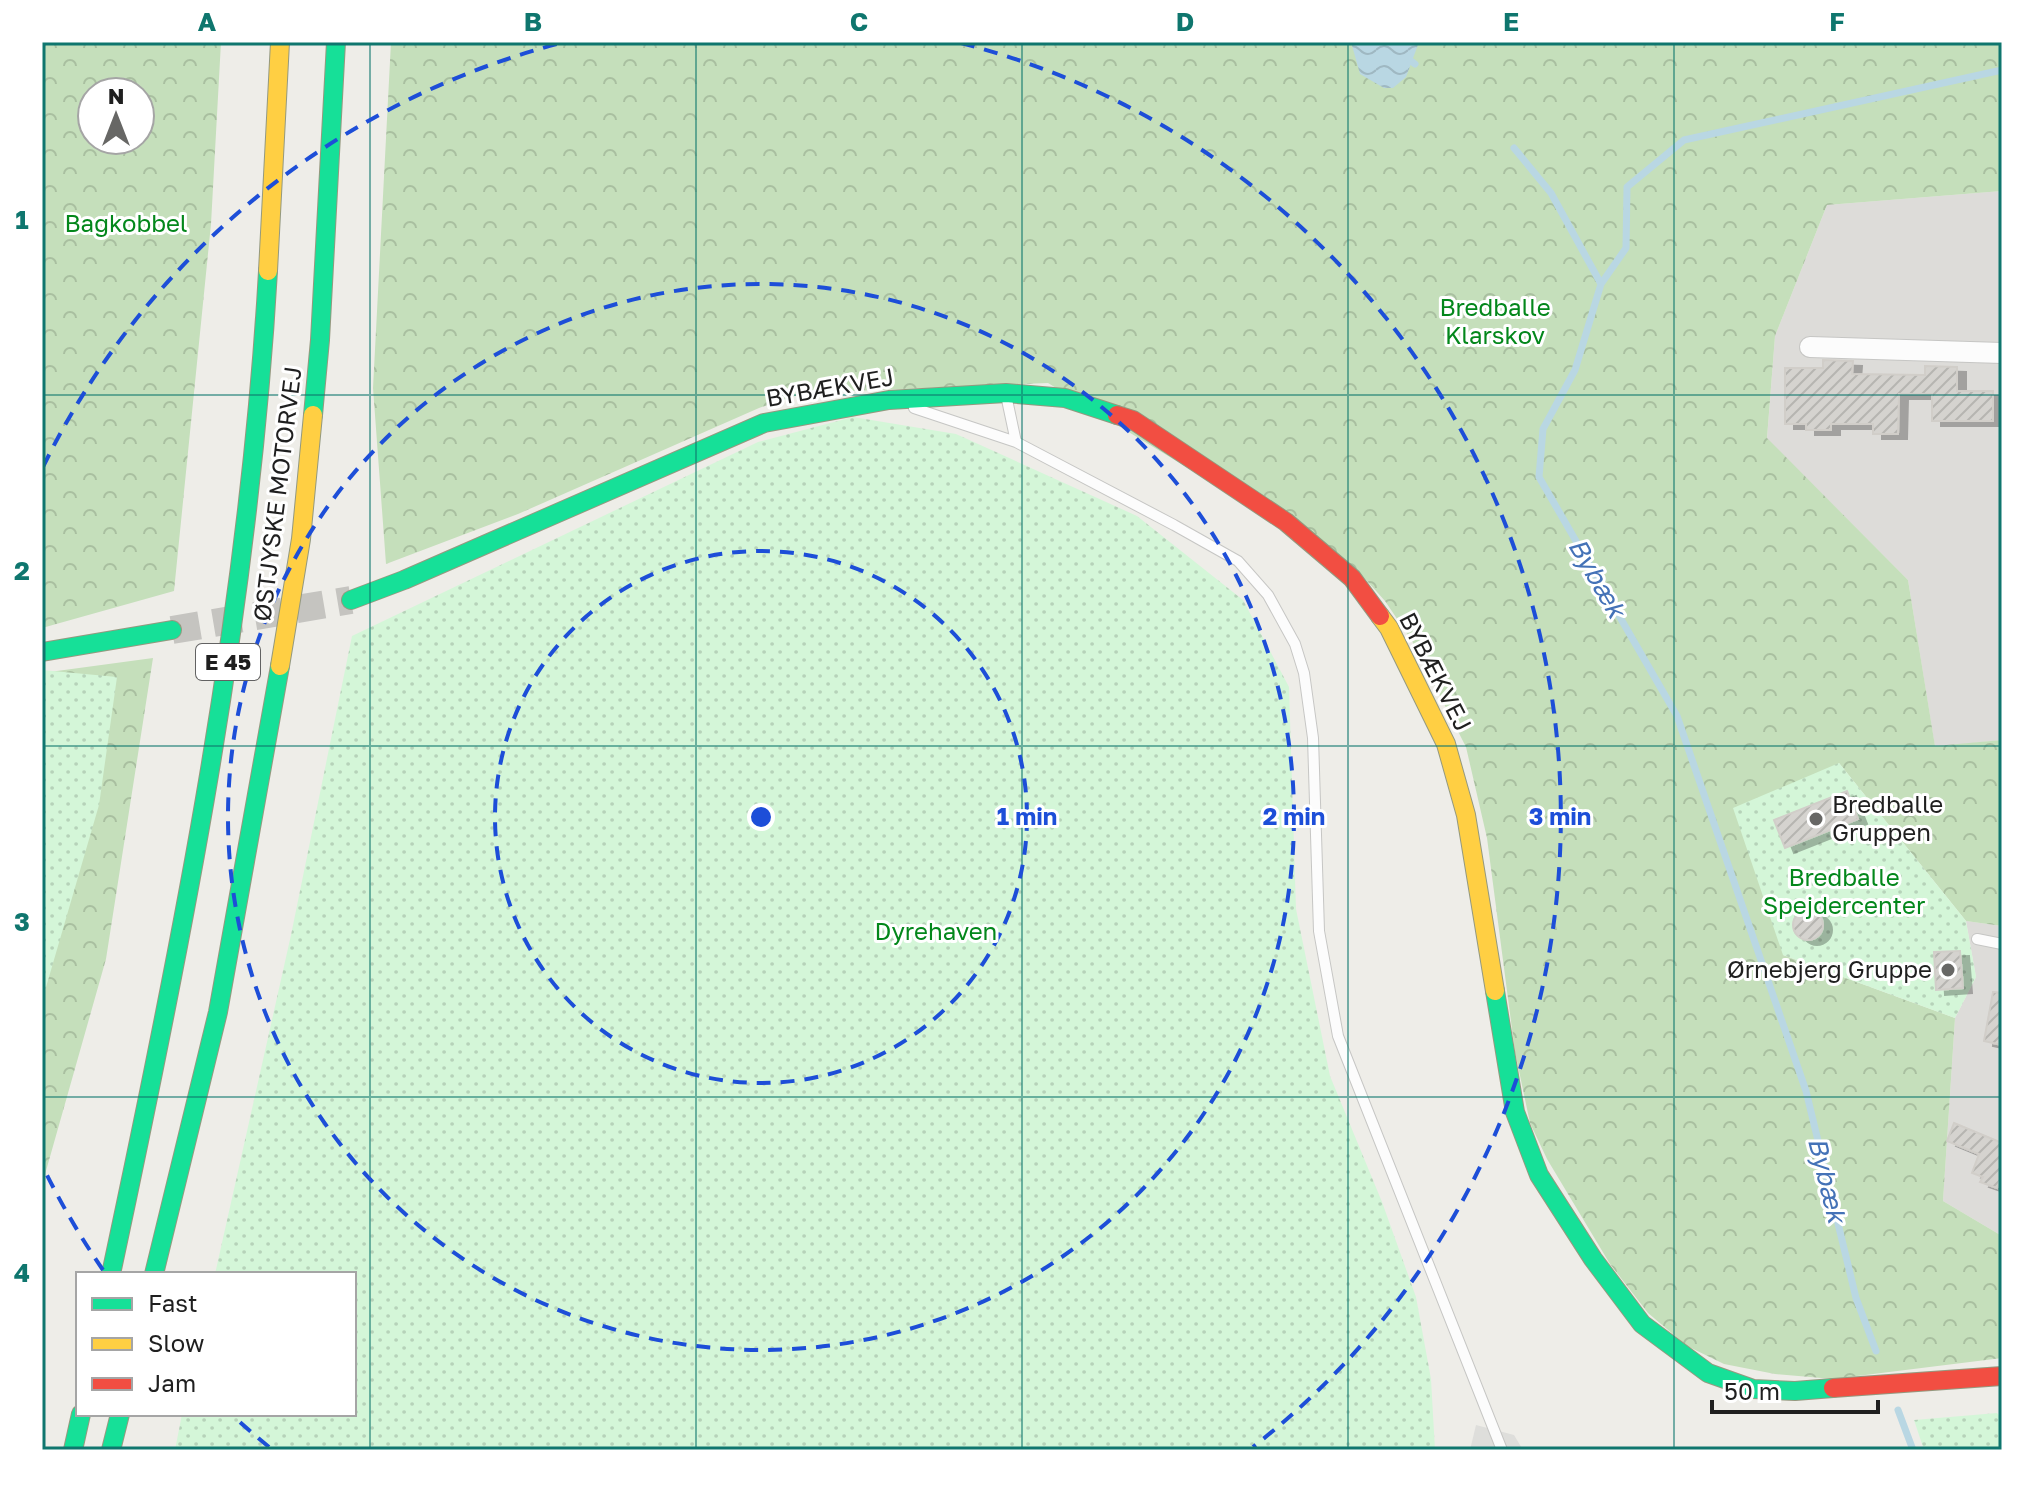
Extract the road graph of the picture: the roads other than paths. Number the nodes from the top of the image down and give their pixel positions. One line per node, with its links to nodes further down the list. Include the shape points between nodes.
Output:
1 (280, 42): 13 (main road, ØSTJYSKE MOTORVEJ / E 45, via 266,342 247,524 216,750)
2 (336, 42): 14 (main road, ØSTJYSKE MOTORVEJ / E 45, via 320,340 301,539 218,1012)
3 (1810, 347): 4 (street)
4 (2002, 353)
5 (1006, 393): 6 (main road, BYBÆKVEJ); 7 (lane); 15 (main road, BYBÆKVEJ, via 1065,398 1133,420 1286,522 1352,578 1389,628 1446,744 1466,815 1515,1112 1539,1175 1642,1324 1708,1373 1753,1389 1795,1391)
6 (889, 400): 7 (lane); 8 (main road, BYBÆKVEJ, via 764,423)
7 (1016, 442): 20 (lane, via 1238,561 1268,595 1295,644 1313,738 1319,931 1338,1036)
8 (351, 600)
9 (172, 630): 10 (main road)
10 (42, 652)
11 (1977, 939): 12 (lane)
12 (2002, 944)
13 (111, 1272)
14 (154, 1272)
15 (2002, 1376)
16 (81, 1416): 18 (main road)
17 (120, 1416): 19 (main road)
18 (73, 1450)
19 (111, 1450)
20 (1502, 1450)

